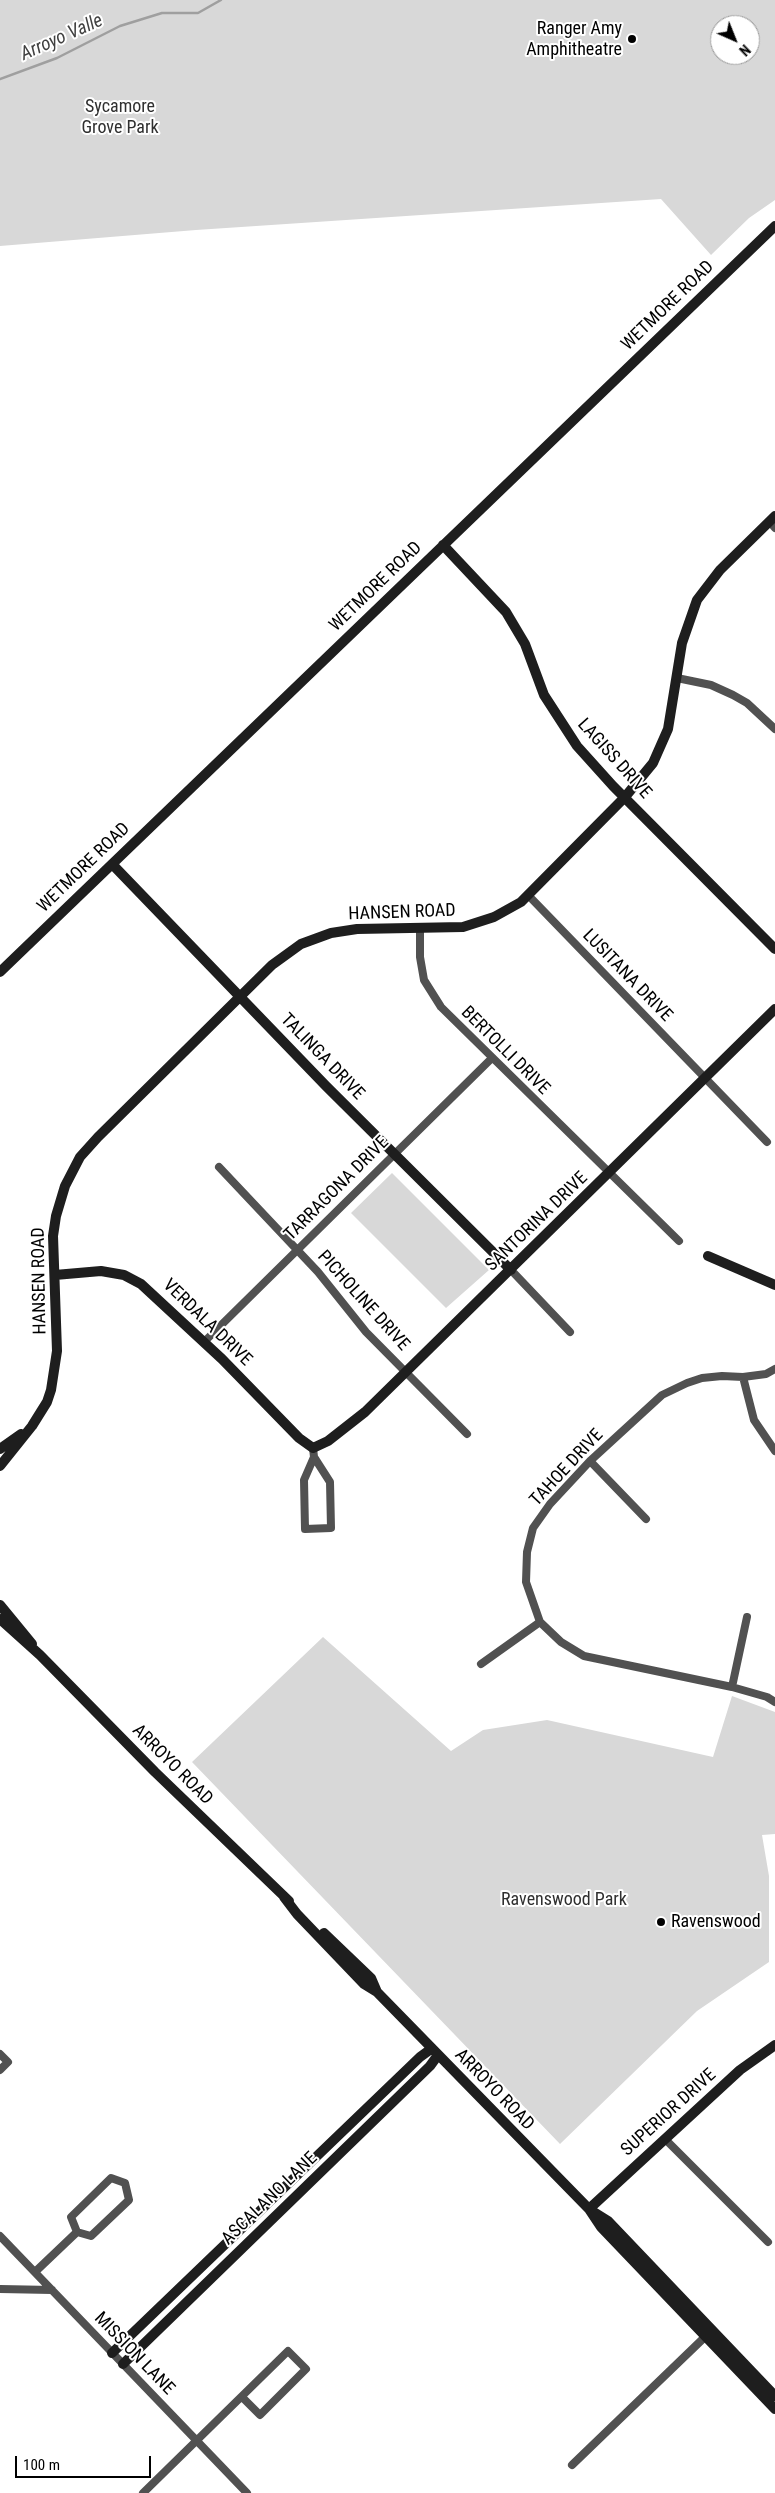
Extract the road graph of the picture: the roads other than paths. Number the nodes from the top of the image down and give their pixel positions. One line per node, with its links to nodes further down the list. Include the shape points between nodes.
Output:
1 (775, 226): 3 (street, WETMORE ROAD)
2 (773, 522): 4 (street, HANSEN ROAD, via 720,570 697,600 686,628)
3 (443, 545): 6 (street, LAGISS DRIVE, via 506,612 526,644 541,688 556,716 589,760); 7 (street, WETMORE ROAD)
4 (677, 678): 5 (street, via 711,685 734,695); 6 (street, HANSEN ROAD, via 672,712 662,745 645,776)
5 (775, 729)
6 (626, 798): 8 (street, HANSEN ROAD); 10 (street, LAGISS DRIVE)
7 (112, 864): 11 (street, WETMORE ROAD); 12 (street, TALINGA DRIVE)
8 (528, 895): 9 (street, HANSEN ROAD, via 521,902 480,922 463,927); 15 (street, LUSITANA DRIVE)
9 (420, 928): 12 (street, HANSEN ROAD, via 357,929 308,940 287,953); 14 (street, BERTOLLI DRIVE, via 421,971 428,990)
10 (775, 949)
11 (0, 972)
12 (241, 997): 17 (street, TALINGA DRIVE); 24 (street, HANSEN ROAD, via 80,1157 65,1186 56,1216)
13 (775, 1009): 15 (street, SANTORINA DRIVE)
14 (491, 1059): 17 (street, TARRAGONA DRIVE); 19 (street, BERTOLLI DRIVE)
15 (704, 1078): 16 (street, LUSITANA DRIVE); 19 (street, SANTORINA DRIVE)
16 (767, 1142)
17 (394, 1155): 21 (street, TARRAGONA DRIVE); 23 (street, TALINGA DRIVE)
18 (219, 1167): 21 (street, PICHOLINE DRIVE)
19 (611, 1173): 20 (street, BERTOLLI DRIVE); 23 (street, SANTORINA DRIVE)
20 (679, 1241)
21 (297, 1251): 27 (street, TARRAGONA DRIVE); 29 (street, PICHOLINE DRIVE, via 366,1332)
22 (708, 1256): 25 (street)
23 (511, 1270): 26 (street); 29 (street, SANTORINA DRIVE)
24 (56, 1275): 27 (street, VERDALA DRIVE, via 101,1271 133,1279); 31 (street, HANSEN ROAD, via 56,1364 47,1402)
25 (774, 1283)
26 (570, 1332)
27 (205, 1341): 35 (street, VERDALA DRIVE)
28 (775, 1369): 30 (street, TAHOE DRIVE, via 766,1374)
29 (407, 1372): 32 (street, PICHOLINE DRIVE); 35 (street, SANTORINA DRIVE, via 365,1412)
30 (743, 1377): 34 (street, via 754,1420); 36 (street, TAHOE DRIVE, via 702,1378 662,1395)
31 (32, 1426): 33 (street, HANSEN ROAD); 37 (street, HANSEN ROAD)
32 (467, 1434)
33 (0, 1449)
34 (775, 1451)
35 (314, 1452): 35 (street, via 330,1482 331,1528 305,1529 304,1480)
36 (590, 1461): 38 (street); 42 (street, TAHOE DRIVE, via 550,1504 533,1528 527,1552 526,1582)
37 (0, 1466)
38 (646, 1519)
39 (0, 1606): 43 (street, ARROYO ROAD)
40 (747, 1618): 45 (street)
41 (0, 1619): 43 (street, ARROYO ROAD)
42 (540, 1622): 44 (street); 45 (street, TAHOE DRIVE, via 561,1642 584,1656)
43 (40, 1654): 48 (street, ARROYO ROAD)
44 (481, 1664)
45 (732, 1687): 46 (street, TAHOE DRIVE)
46 (775, 1702)
47 (775, 2045): 51 (street, SUPERIOR DRIVE, via 740,2070)
48 (434, 2052): 52 (street, ARROYO ROAD); 60 (street, ASCALANO LANE, via 420,2057); 61 (street, ASCALANO LANE, via 430,2066)
49 (0, 2054): 50 (street, via 8,2062)
50 (0, 2070)
51 (665, 2139): 52 (street, SUPERIOR DRIVE); 55 (street)
52 (589, 2209): 59 (street, ARROYO ROAD, via 608,2221)
53 (77, 2232): 53 (street, via 91,2236 129,2200 125,2183 111,2178 71,2217); 56 (street)
54 (0, 2236): 56 (street, MISSION LANE)
55 (768, 2242)
56 (35, 2272): 58 (street, MISSION LANE)
57 (0, 2289): 58 (street)
58 (52, 2290): 60 (street, MISSION LANE)
59 (708, 2334): 62 (street, ARROYO ROAD); 64 (street, ARROYO ROAD); 66 (street)
60 (112, 2353): 61 (street, MISSION LANE)
61 (123, 2364): 65 (street, MISSION LANE)
62 (775, 2396)
63 (242, 2397): 63 (street, via 260,2415 306,2369 288,2351); 65 (street)
64 (775, 2409)
65 (198, 2442): 67 (street); 68 (street, MISSION LANE)
66 (572, 2465)
67 (144, 2493)
68 (247, 2493)

